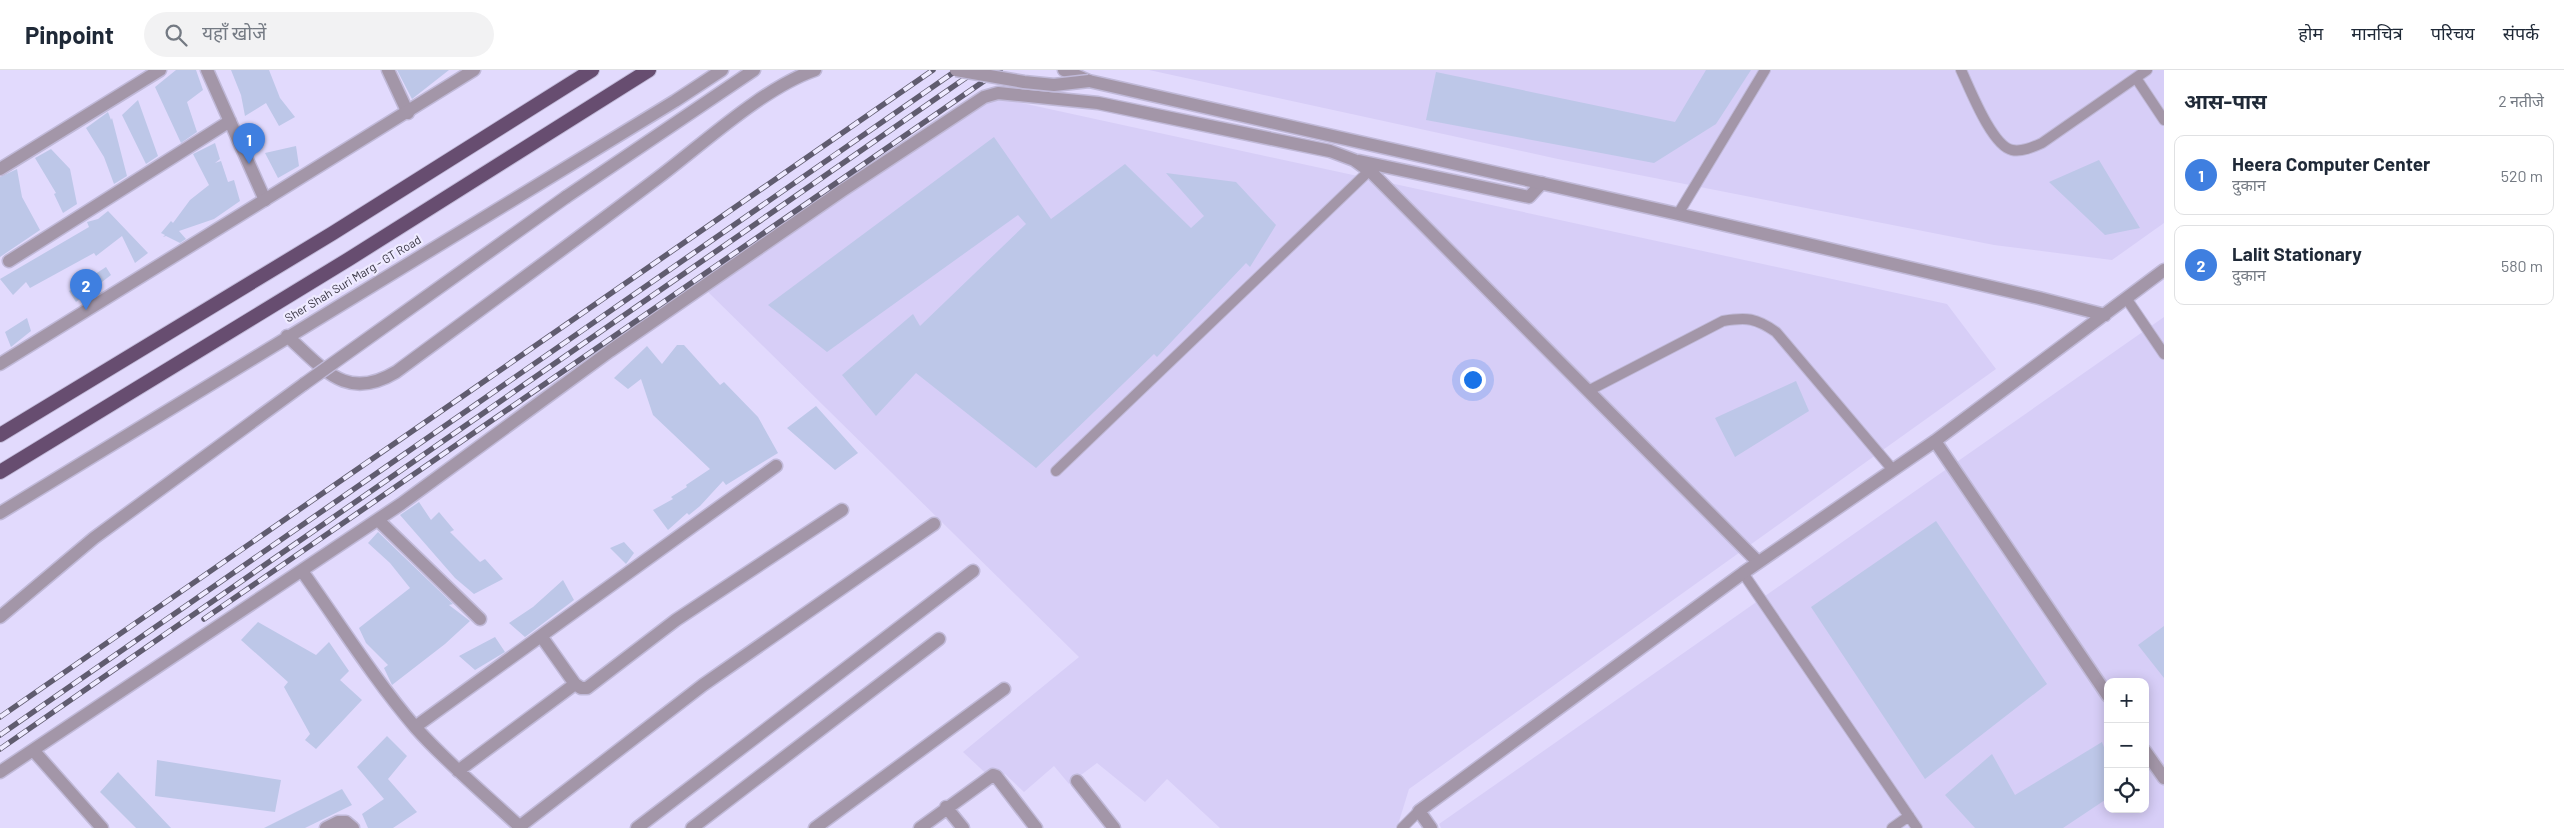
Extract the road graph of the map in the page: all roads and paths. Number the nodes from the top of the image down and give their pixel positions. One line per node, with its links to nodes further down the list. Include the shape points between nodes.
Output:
1 (160, 70): 21 (street)
2 (207, 70): 19 (street)
3 (388, 70): 17 (street)
4 (474, 70): 17 (street)
5 (592, 70): 34 (highway)
6 (649, 70): 39 (highway, Sher Shah Suri Marg - GT Road, via 357,254)
7 (722, 70): 30 (street, Sher Shah Suri Marg - GT Road)
8 (754, 70): 48 (street, bridge, via 566,197 304,384 94,538)
9 (815, 70): 30 (street, via 794,77 762,99 379,382 365,385 339,378 325,370)
10 (956, 70): 16 (street, bridge, via 1054,85)
11 (1064, 70): 16 (street)
12 (1765, 70): 25 (lane)
13 (1961, 70): 15 (lane, via 1994,135 2003,146 2013,150 2042,143)
14 (2147, 70): 15 (lane)
15 (2136, 78): 18 (lane)
16 (1088, 81): 23 (street)
17 (408, 113): 24 (street)
18 (2164, 120)
19 (230, 121): 24 (street); 26 (street)
20 (1354, 160): 22 (street); 23 (street, via 1529,197); 42 (street, via 1330,151 1098,103 1011,93 984,98 843,190 610,352)
21 (0, 169)
22 (1369, 171): 33 (street); 37 (lane)
23 (1542, 183): 25 (street)
24 (264, 200): 32 (street)
25 (1678, 214): 29 (street)
26 (9, 260)
27 (2164, 270): 28 (street)
28 (2126, 298): 29 (street); 31 (lane)
29 (2104, 315): 35 (street)
30 (287, 336): 41 (street, Sher Shah Suri Marg - GT Road)
31 (2164, 354)
32 (0, 364)
33 (1588, 391): 38 (lane, via 1723,320 1760,321 1776,332); 44 (street)
34 (0, 436)
35 (1935, 440): 38 (street); 54 (street)
36 (776, 466): 50 (street)
37 (1056, 470)
38 (1893, 470): 44 (street)
39 (0, 472)
40 (842, 510): 52 (street, via 683,615 592,685 580,688)
41 (0, 513)
42 (378, 520): 45 (street); 49 (street)
43 (934, 524): 65 (street, via 703,685)
44 (1758, 562): 47 (street)
45 (302, 570): 55 (street); 56 (street)
46 (973, 571): 69 (street)
47 (1743, 573): 63 (street); 64 (lane)
48 (0, 616)
49 (480, 619)
50 (541, 636): 52 (street); 55 (street)
51 (939, 640): 70 (street)
52 (575, 684): 58 (street)
53 (1004, 689): 71 (street)
54 (2104, 690)
55 (415, 727): 58 (street)
56 (33, 750): 59 (street); 66 (street)
57 (2149, 757): 60 (street)
58 (458, 771): 65 (street)
59 (0, 772)
60 (2164, 778)
61 (1077, 782): 75 (street)
62 (946, 807): 72 (street); 73 (street); 74 (street, via 994,775)
63 (1419, 811): 76 (lane); 77 (street)
64 (1909, 816): 78 (lane); 79 (lane)
65 (520, 827)
66 (102, 828)
67 (326, 828): 68 (street, via 338,822 346,822)
68 (353, 828)
69 (637, 828)
70 (692, 828)
71 (815, 828)
72 (920, 828)
73 (963, 828)
74 (1036, 828)
75 (1114, 828)
76 (1402, 828)
77 (1431, 828)
78 (1892, 828)
79 (1917, 828)

